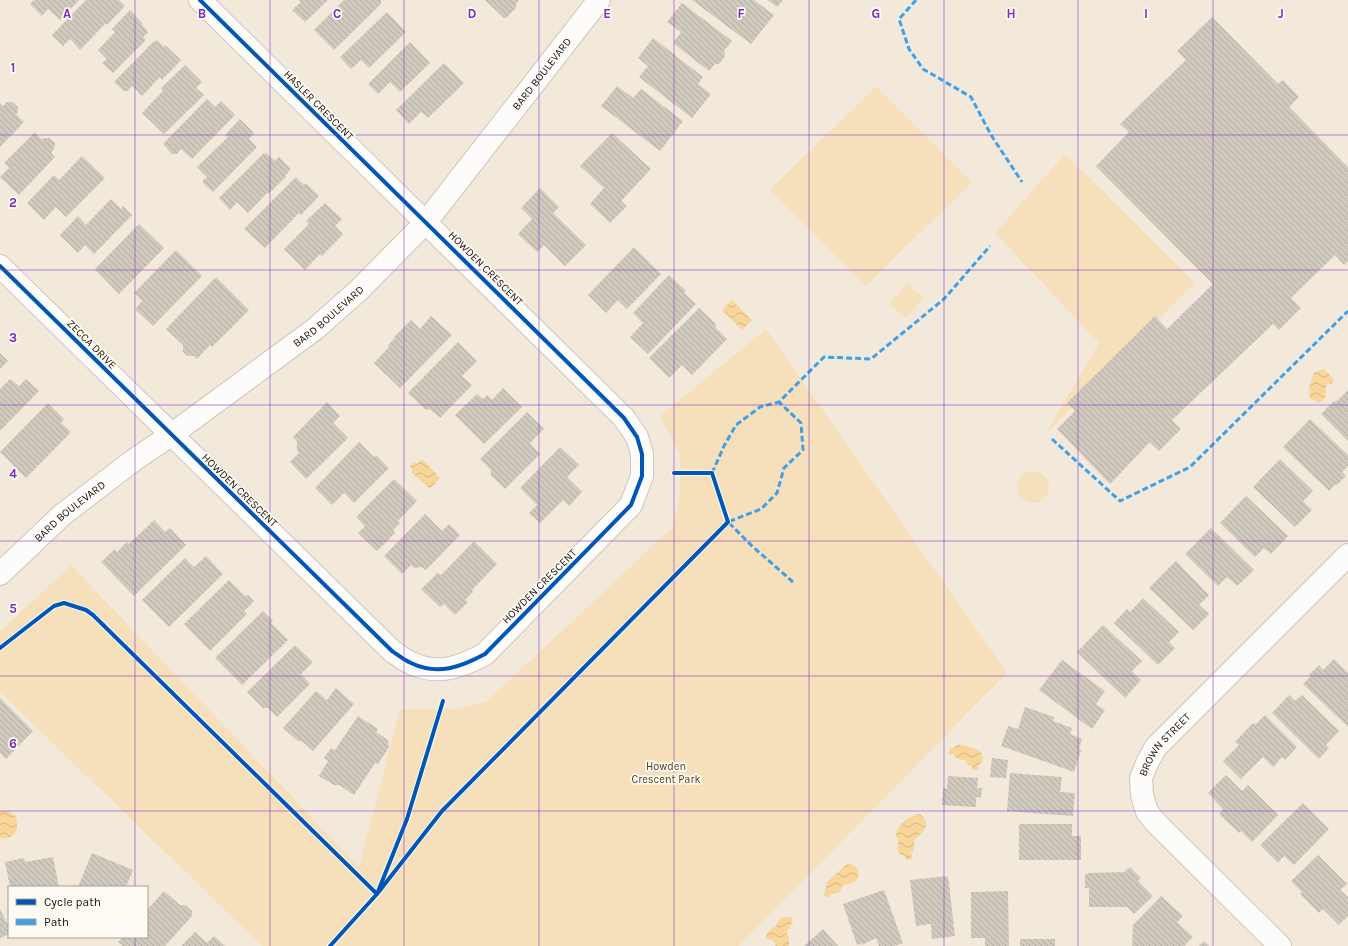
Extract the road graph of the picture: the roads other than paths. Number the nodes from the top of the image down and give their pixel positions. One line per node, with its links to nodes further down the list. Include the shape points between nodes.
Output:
1 (200, 0): 3 (street, HASLER CRESCENT)
2 (599, 0): 3 (street, BARD BOULEVARD)
3 (426, 222): 5 (street, BARD BOULEVARD, via 359,290 315,328); 5 (street, HOWDEN CRESCENT, via 624,418 637,437 642,454 642,476 631,505 485,654 451,669 430,669 411,664 392,651)
4 (0, 266): 5 (street, ZECCA DRIVE)
5 (171, 435): 7 (street, BARD BOULEVARD, via 62,515)
6 (1348, 555): 8 (street, BROWN STREET, via 1156,747 1141,778 1147,812)
7 (0, 574)
8 (1280, 946)

